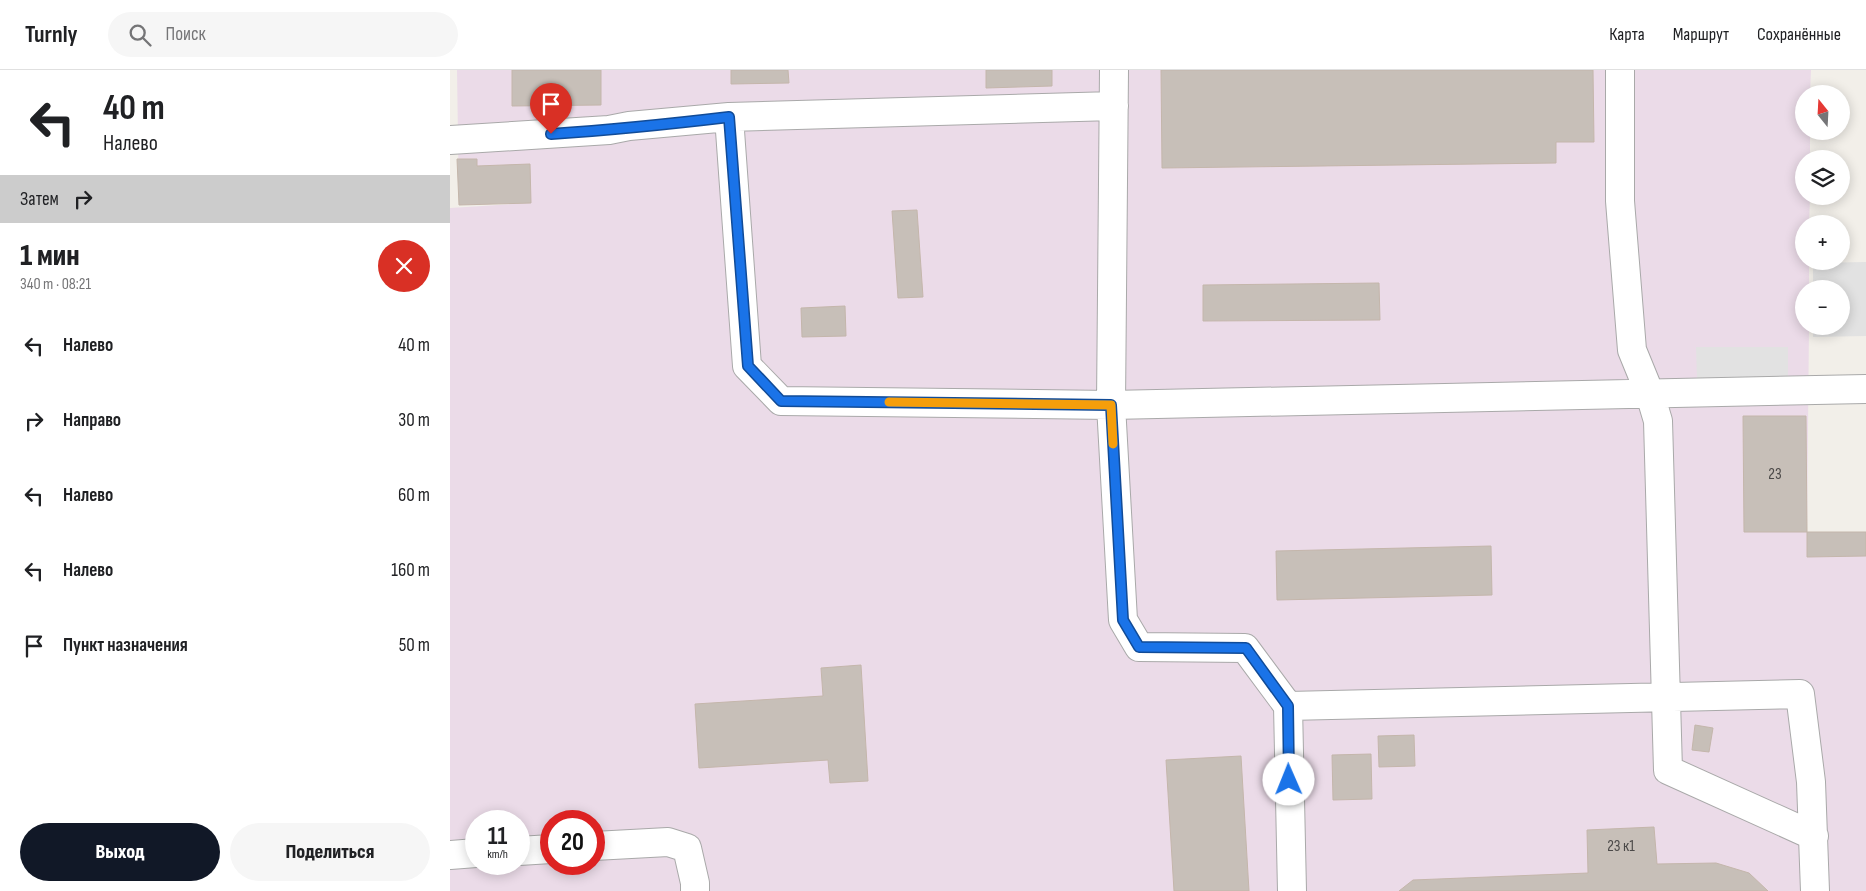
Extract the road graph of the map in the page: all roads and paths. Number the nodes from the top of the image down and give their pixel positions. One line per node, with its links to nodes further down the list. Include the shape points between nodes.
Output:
1 (1114, 70): 3 (lane)
2 (1620, 70): 7 (lane, via 1620,201 1632,350)
3 (1114, 106): 4 (lane); 8 (lane)
4 (729, 117): 5 (lane, via 609,130); 8 (lane, via 748,366 781,401)
5 (452, 140)
6 (1866, 389): 7 (lane)
7 (1650, 394): 8 (lane); 9 (lane, via 1658,421)
8 (1111, 405): 10 (lane, via 1123,620 1139,647 1246,648)
9 (1665, 697): 10 (lane); 11 (lane, via 1668,770); 11 (lane, via 1800,694)
10 (1288, 706): 16 (lane)
11 (1814, 836): 17 (lane)
12 (605, 845): 15 (lane, via 668,842 687,848)
13 (465, 854): 14 (lane)
14 (450, 855)
15 (696, 891)
16 (1292, 891)
17 (1815, 891)

